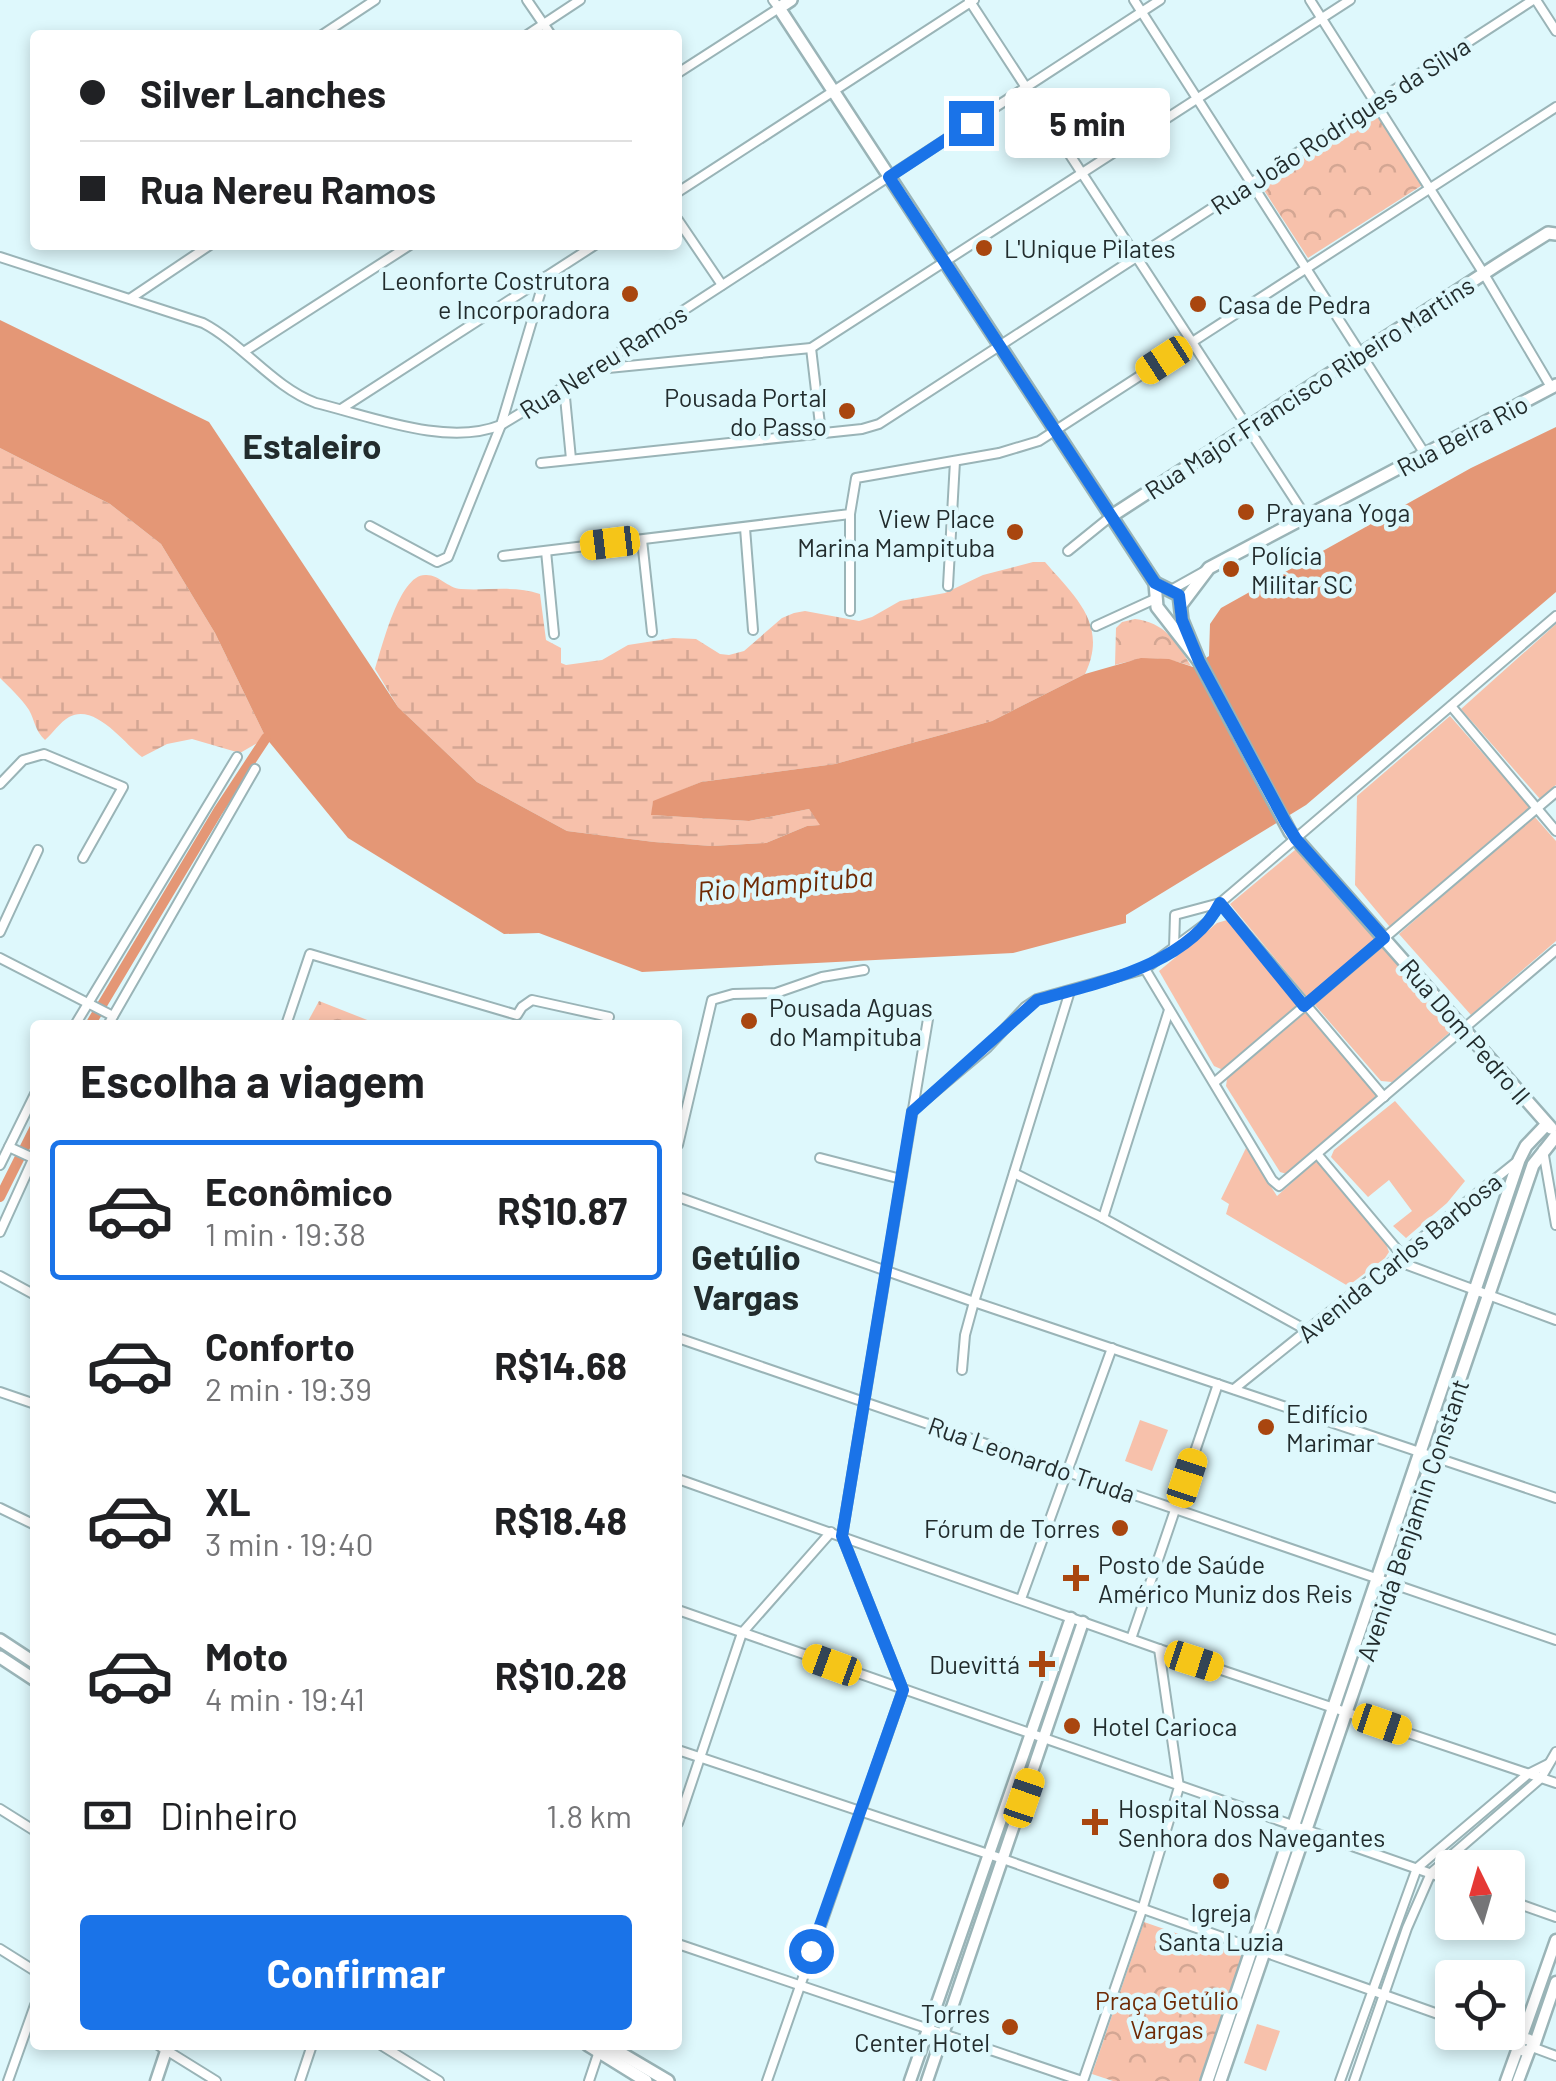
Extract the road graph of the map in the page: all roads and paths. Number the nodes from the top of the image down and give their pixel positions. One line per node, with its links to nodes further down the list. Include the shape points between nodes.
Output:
1 (375, 0): 15 (street)
2 (527, 0): 14 (street)
3 (580, 0): 14 (street)
4 (791, 0): 11 (main road)
5 (1134, 0): 12 (street)
6 (1160, 0): 12 (street, Rua Nereu Ramos)
7 (1310, 0): 13 (street)
8 (1350, 0): 13 (street)
9 (1534, 0): 18 (street); 23 (street, Rua João Rodrigues da Silva)
10 (971, 1): 20 (street); 21 (street)
11 (776, 4): 19 (street); 21 (main road)
12 (1142, 12): 20 (street, Rua Nereu Ramos); 22 (street)
13 (1321, 18): 22 (street); 23 (street)
14 (543, 24): 16 (street); 17 (street)
15 (330, 30)
16 (534, 30)
17 (547, 30)
18 (1556, 30)
19 (682, 70)
20 (1026, 87): 25 (street); 26 (street, Rua Nereu Ramos)
21 (833, 91): 26 (main road); 29 (street)
22 (1198, 98): 25 (street); 27 (street)
23 (1375, 102): 27 (street, Rua João Rodrigues da Silva); 28 (street)
24 (1556, 108): 28 (street)
25 (1082, 173): 36 (street); 37 (street)
26 (889, 177): 37 (main road); 41 (street, Rua Nereu Ramos)
27 (1252, 182): 36 (street, Rua João Rodrigues da Silva); 38 (street)
28 (1430, 188): 38 (street); 39 (street)
29 (682, 189)
30 (682, 226): 41 (street)
31 (1556, 234): 39 (main road, Rua Major Francisco Ribeiro Martins)
32 (202, 250): 42 (street)
33 (402, 250): 46 (street)
34 (587, 250): 40 (street)
35 (0, 257): 42 (street, Rua Nereu Ramos)
36 (1137, 257): 43 (street); 44 (street, Rua João Rodrigues da Silva)
37 (944, 262): 44 (main road); 45 (street)
38 (1307, 268): 43 (street); 47 (street)
39 (1484, 274): 47 (main road, Rua Major Francisco Ribeiro Martins); 49 (street)
40 (545, 277): 51 (street); 52 (street)
41 (722, 286): 48 (street, Rua Nereu Ramos)
42 (130, 298): 46 (street, Rua Nereu Ramos, via 203,323)
43 (1192, 342): 53 (street); 54 (street)
44 (999, 346): 54 (main road); 55 (street, Rua João Rodrigues da Silva, via 879,424)
45 (811, 348): 48 (street); 55 (street)
46 (244, 351): 51 (street, Rua Nereu Ramos, via 298,395)
47 (1362, 353): 53 (main road, Rua Major Francisco Ribeiro Martins); 56 (street)
48 (592, 370): 50 (street, Rua Nereu Ramos)
49 (1554, 386): 56 (main road, Rua Beira Rio)
50 (564, 388): 52 (street, Rua Nereu Ramos); 57 (street)
51 (341, 409): 52 (street, Rua Nereu Ramos, via 455,434)
52 (501, 425): 63 (street, via 444,562 424,558)
53 (1248, 427): 61 (main road, Rua Major Francisco Ribeiro Martins); 62 (street)
54 (1054, 431): 58 (street, via 1022,448); 61 (main road)
55 (821, 433): 57 (street, Rua João Rodrigues da Silva)
56 (1425, 454): 62 (main road, Rua Beira Rio)
57 (571, 460): 59 (street, Rua João Rodrigues da Silva)
58 (956, 461): 60 (street, via 856,478); 71 (street)
59 (541, 463)
60 (850, 514): 64 (street); 76 (street)
61 (1110, 517): 67 (street, Rua Major Francisco Ribeiro Martins); 70 (main road)
62 (1306, 517): 69 (main road, Rua Beira Rio)
63 (370, 526)
64 (745, 528): 65 (street); 80 (street)
65 (642, 540): 66 (street); 81 (street)
66 (546, 551): 68 (street); 82 (street)
67 (1068, 551)
68 (503, 556)
69 (1208, 568): 72 (street, Rua Beira Rio); 74 (main road, Rua Beira Rio)
70 (1155, 583): 72 (main road); 73 (main road)
71 (948, 586)
72 (1170, 590): 73 (main road, Rua Beira Rio); 74 (main road, via 1179,595)
73 (1156, 598): 75 (street, Rua Beira Rio); 77 (main road)
74 (1180, 607): 77 (main road); 83 (main road)
75 (1134, 608): 77 (street); 79 (street, Rua Beira Rio)
76 (850, 611)
77 (1161, 612): 83 (main road)
78 (1556, 616): 84 (street)
79 (1096, 626)
80 (753, 630)
81 (652, 632)
82 (554, 634)
83 (1199, 661): 93 (main road, Rua Dom Pedro II)
84 (1451, 706): 89 (street); 93 (street)
85 (236, 757): 90 (street)
86 (256, 769): 91 (street)
87 (0, 784): 95 (street, via 23,760 44,754 123,786)
88 (1556, 792): 89 (street)
89 (1537, 808): 92 (street); 98 (street)
90 (202, 815): 91 (street); 105 (street)
91 (220, 827): 114 (street)
92 (1556, 832)
93 (1296, 839): 96 (street); 98 (main road, Rua Dom Pedro II)
94 (38, 850): 97 (street)
95 (83, 858)
96 (1220, 903): 99 (street); 99 (street, via 1175,914); 106 (street)
97 (0, 932)
98 (1384, 938): 106 (street); 118 (main road, Rua Dom Pedro II)
99 (1174, 949): 102 (street)
100 (1556, 950): 118 (street)
101 (0, 958): 105 (street)
102 (1144, 969): 104 (street); 107 (street)
103 (864, 970): 123 (street, via 776,993 712,1000)
104 (1070, 990): 122 (street, via 1025,1007); 133 (street)
105 (88, 1003): 112 (street); 113 (street)
106 (1304, 1006): 119 (street); 120 (street)
107 (1170, 1010): 119 (street); 136 (street)
108 (584, 1012): 109 (street, via 532,1000); 110 (street); 117 (street)
109 (518, 1015): 115 (street, via 310,954); 116 (street)
110 (609, 1017)
111 (928, 1019): 122 (street)
112 (78, 1020)
113 (109, 1020)
114 (111, 1020)
115 (288, 1020)
116 (516, 1020)
117 (583, 1020)
118 (1464, 1029): 120 (street); 124 (main road, Rua Dom Pedro II)
119 (1215, 1082): 127 (street, via 1278,1186)
120 (1384, 1097): 127 (street)
121 (30, 1104): 125 (street)
122 (912, 1112): 134 (street)
123 (682, 1128)
124 (1554, 1128): 126 (main road, Avenida Benjamin Constant); 130 (main road, Avenida Carlos Barbosa, via 1526,1146); 139 (main road, via 1529,1160)
125 (9, 1147): 128 (street); 131 (street)
126 (1544, 1150): 137 (street); 139 (main road, Avenida Benjamin Constant, via 1533,1164)
127 (1318, 1155): 140 (street)
128 (30, 1156)
129 (820, 1158): 134 (street)
130 (1519, 1160): 140 (street, Avenida Carlos Barbosa); 144 (main road, Avenida Benjamin Constant)
131 (0, 1166)
132 (30, 1167): 138 (street)
133 (1014, 1173): 136 (street); 146 (street)
134 (902, 1179): 141 (street)
135 (682, 1198): 141 (street)
136 (1103, 1218): 148 (street)
137 (1556, 1225)
138 (0, 1232)
139 (1507, 1246): 145 (main road, Avenida Benjamin Constant)
140 (1398, 1257): 144 (street); 148 (street, Avenida Carlos Barbosa)
141 (886, 1271): 146 (street); 156 (street)
142 (0, 1276): 143 (street)
143 (30, 1292)
144 (1476, 1292): 145 (street); 157 (main road, Avenida Benjamin Constant)
145 (1490, 1297): 147 (street); 157 (main road, Avenida Benjamin Constant)
146 (974, 1302): 150 (street); 151 (street)
147 (1556, 1320)
148 (1308, 1330): 153 (street, Avenida Carlos Barbosa)
149 (682, 1339): 156 (street, Rua Leonardo Truda)
150 (1112, 1348): 152 (street); 158 (street)
151 (962, 1370)
152 (1218, 1384): 153 (street); 162 (street)
153 (1234, 1389): 157 (street)
154 (0, 1392): 155 (street)
155 (30, 1402)
156 (864, 1402): 158 (street, Rua Leonardo Truda); 165 (street)
157 (1427, 1454): 160 (street); 166 (main road, Avenida Benjamin Constant); 167 (main road, Avenida Benjamin Constant)
158 (1067, 1472): 162 (street, Rua Leonardo Truda); 168 (street)
159 (682, 1481): 164 (street)
160 (1556, 1498)
161 (0, 1508): 163 (street)
162 (1177, 1509): 166 (street, Rua Leonardo Truda); 172 (street)
163 (30, 1523)
164 (831, 1532): 165 (street); 171 (street)
165 (842, 1536): 168 (street); 179 (street)
166 (1375, 1579): 167 (street, Rua Leonardo Truda); 180 (main road, Avenida Benjamin Constant)
167 (1389, 1584): 174 (street, Rua Leonardo Truda); 180 (main road, Avenida Benjamin Constant)
168 (1021, 1599): 170 (street)
169 (682, 1611): 171 (street)
170 (1077, 1620): 172 (street); 181 (street); 182 (street)
171 (742, 1633): 179 (street); 185 (street)
172 (1131, 1639): 175 (street)
173 (0, 1640): 177 (main road)
174 (1556, 1640)
175 (1159, 1649): 180 (street); 190 (street)
176 (0, 1656): 178 (main road)
177 (30, 1660)
178 (30, 1677)
179 (903, 1690): 181 (street); 192 (street)
180 (1340, 1709): 187 (street); 195 (main road, Avenida Benjamin Constant)
181 (1030, 1735): 182 (street); 196 (street)
182 (1044, 1740): 190 (street); 197 (street)
183 (682, 1751): 185 (street)
184 (1556, 1752): 186 (street)
185 (700, 1757): 192 (street); 193 (street)
186 (1548, 1764): 187 (street); 188 (street)
187 (1528, 1774): 188 (street); 198 (street)
188 (1541, 1778): 189 (street); 199 (street)
189 (1556, 1783)
190 (1179, 1787): 195 (street); 202 (street)
191 (0, 1809): 194 (street)
192 (860, 1810): 196 (street); 210 (street)
193 (682, 1812)
194 (30, 1827)
195 (1299, 1830): 198 (street); 207 (main road, Avenida Benjamin Constant)
196 (989, 1854): 197 (street); 215 (street)
197 (1003, 1859): 202 (street); 217 (street)
198 (1417, 1868): 199 (street); 211 (street)
199 (1431, 1873): 200 (street); 212 (street)
200 (1435, 1875)
201 (1525, 1906): 203 (street)
202 (1142, 1910): 207 (street); 238 (street)
203 (1556, 1918)
204 (1556, 1940): 218 (street)
205 (682, 1945): 210 (street)
206 (0, 1950): 208 (street)
207 (1258, 1951): 211 (street); 216 (main road, Avenida Benjamin Constant)
208 (30, 1967)
209 (1556, 1982): 218 (street)
210 (798, 1986): 215 (street); 235 (street)
211 (1372, 1990): 212 (street); 241 (street)
212 (1384, 1994): 213 (street); 242 (street)
213 (1435, 2013)
214 (30, 2019): 227 (street)
215 (927, 2030): 217 (street); 236 (street)
216 (1230, 2033): 239 (main road, Avenida Benjamin Constant); 240 (main road, Avenida Benjamin Constant)
217 (942, 2036): 237 (street); 238 (street)
218 (1526, 2045): 226 (street); 243 (street); 244 (street)
219 (163, 2050): 228 (street)
220 (169, 2050): 229 (street)
221 (310, 2050): 230 (street)
222 (389, 2050): 231 (street)
223 (597, 2050): 232 (street)
224 (602, 2050): 233 (main road)
225 (604, 2050): 234 (main road)
226 (1556, 2056)
227 (8, 2081)
228 (156, 2081)
229 (216, 2081)
230 (300, 2081)
231 (439, 2081)
232 (589, 2081)
233 (646, 2081)
234 (668, 2081)
235 (768, 2081)
236 (910, 2081)
237 (927, 2081)
238 (1082, 2081)
239 (1207, 2081)
240 (1220, 2081)
241 (1340, 2081)
242 (1354, 2081)
243 (1506, 2081)
244 (1518, 2081)

